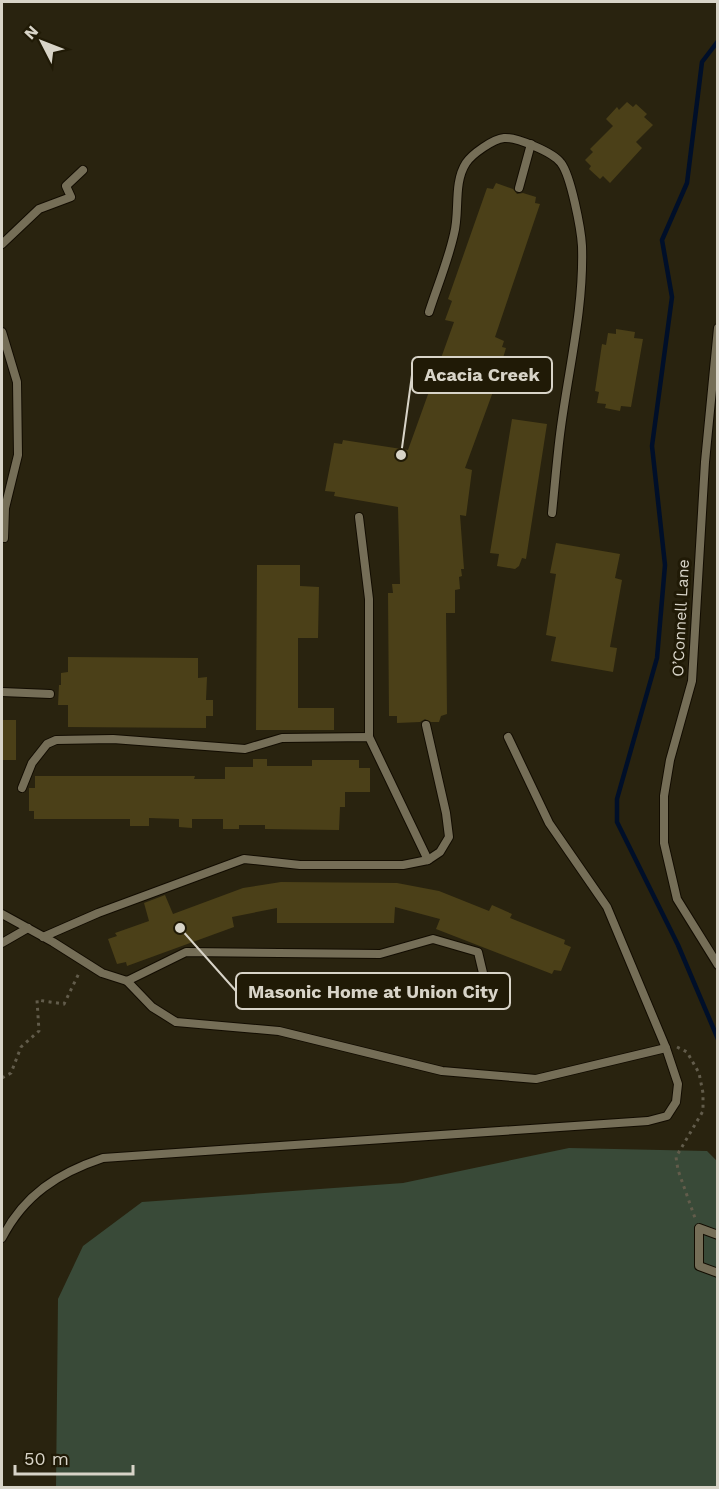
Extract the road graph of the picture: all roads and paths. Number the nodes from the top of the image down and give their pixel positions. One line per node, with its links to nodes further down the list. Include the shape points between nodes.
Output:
1 (531, 144): 3 (lane); 5 (lane, via 504,138 482,148 466,163 459,186 455,233); 8 (lane, via 553,154 562,164 573,195 582,244 581,289)
2 (83, 170): 4 (lane, via 66,186 71,197 39,209)
3 (519, 188)
4 (2, 244)
5 (429, 312)
6 (717, 328): 22 (lane, O’Connell Lane, via 692,681 664,796 664,843 677,899)
7 (2, 332): 10 (lane, via 17,382 18,455 5,508)
8 (552, 513)
9 (359, 517): 14 (lane, via 369,599)
10 (4, 538)
11 (2, 692): 12 (lane)
12 (50, 694)
13 (426, 725): 17 (lane, via 449,837 441,852)
14 (369, 737): 16 (lane, via 282,738 244,749 113,739 56,740 47,744 32,763); 17 (lane)
15 (508, 737): 27 (lane, via 549,823 607,908)
16 (22, 788)
17 (428, 860): 20 (lane, via 403,865 300,865 244,859)
18 (2, 914): 19 (lane)
19 (28, 928): 20 (lane); 21 (lane)
20 (43, 937): 23 (lane)
21 (2, 943)
22 (715, 954): 24 (lane, O’Connell Lane)
23 (84, 962): 25 (lane); 28 (path, via 64,1004 37,1000 39,1031 21,1047 11,1073)
24 (717, 965)
25 (127, 981): 26 (lane, via 186,952 380,954 433,939 478,952 483,973); 27 (lane, via 152,1007 176,1022 279,1031 442,1071 536,1079)
26 (473, 987)
27 (666, 1048): 29 (path, via 679,1047 687,1052 699,1073 703,1093 703,1111 676,1157); 31 (lane, via 678,1084 676,1102 667,1116 648,1122 103,1158 50,1181 24,1204)
28 (2, 1078)
29 (699, 1228): 30 (lane); 32 (lane, via 699,1266)
30 (717, 1235)
31 (2, 1238)
32 (717, 1273)

